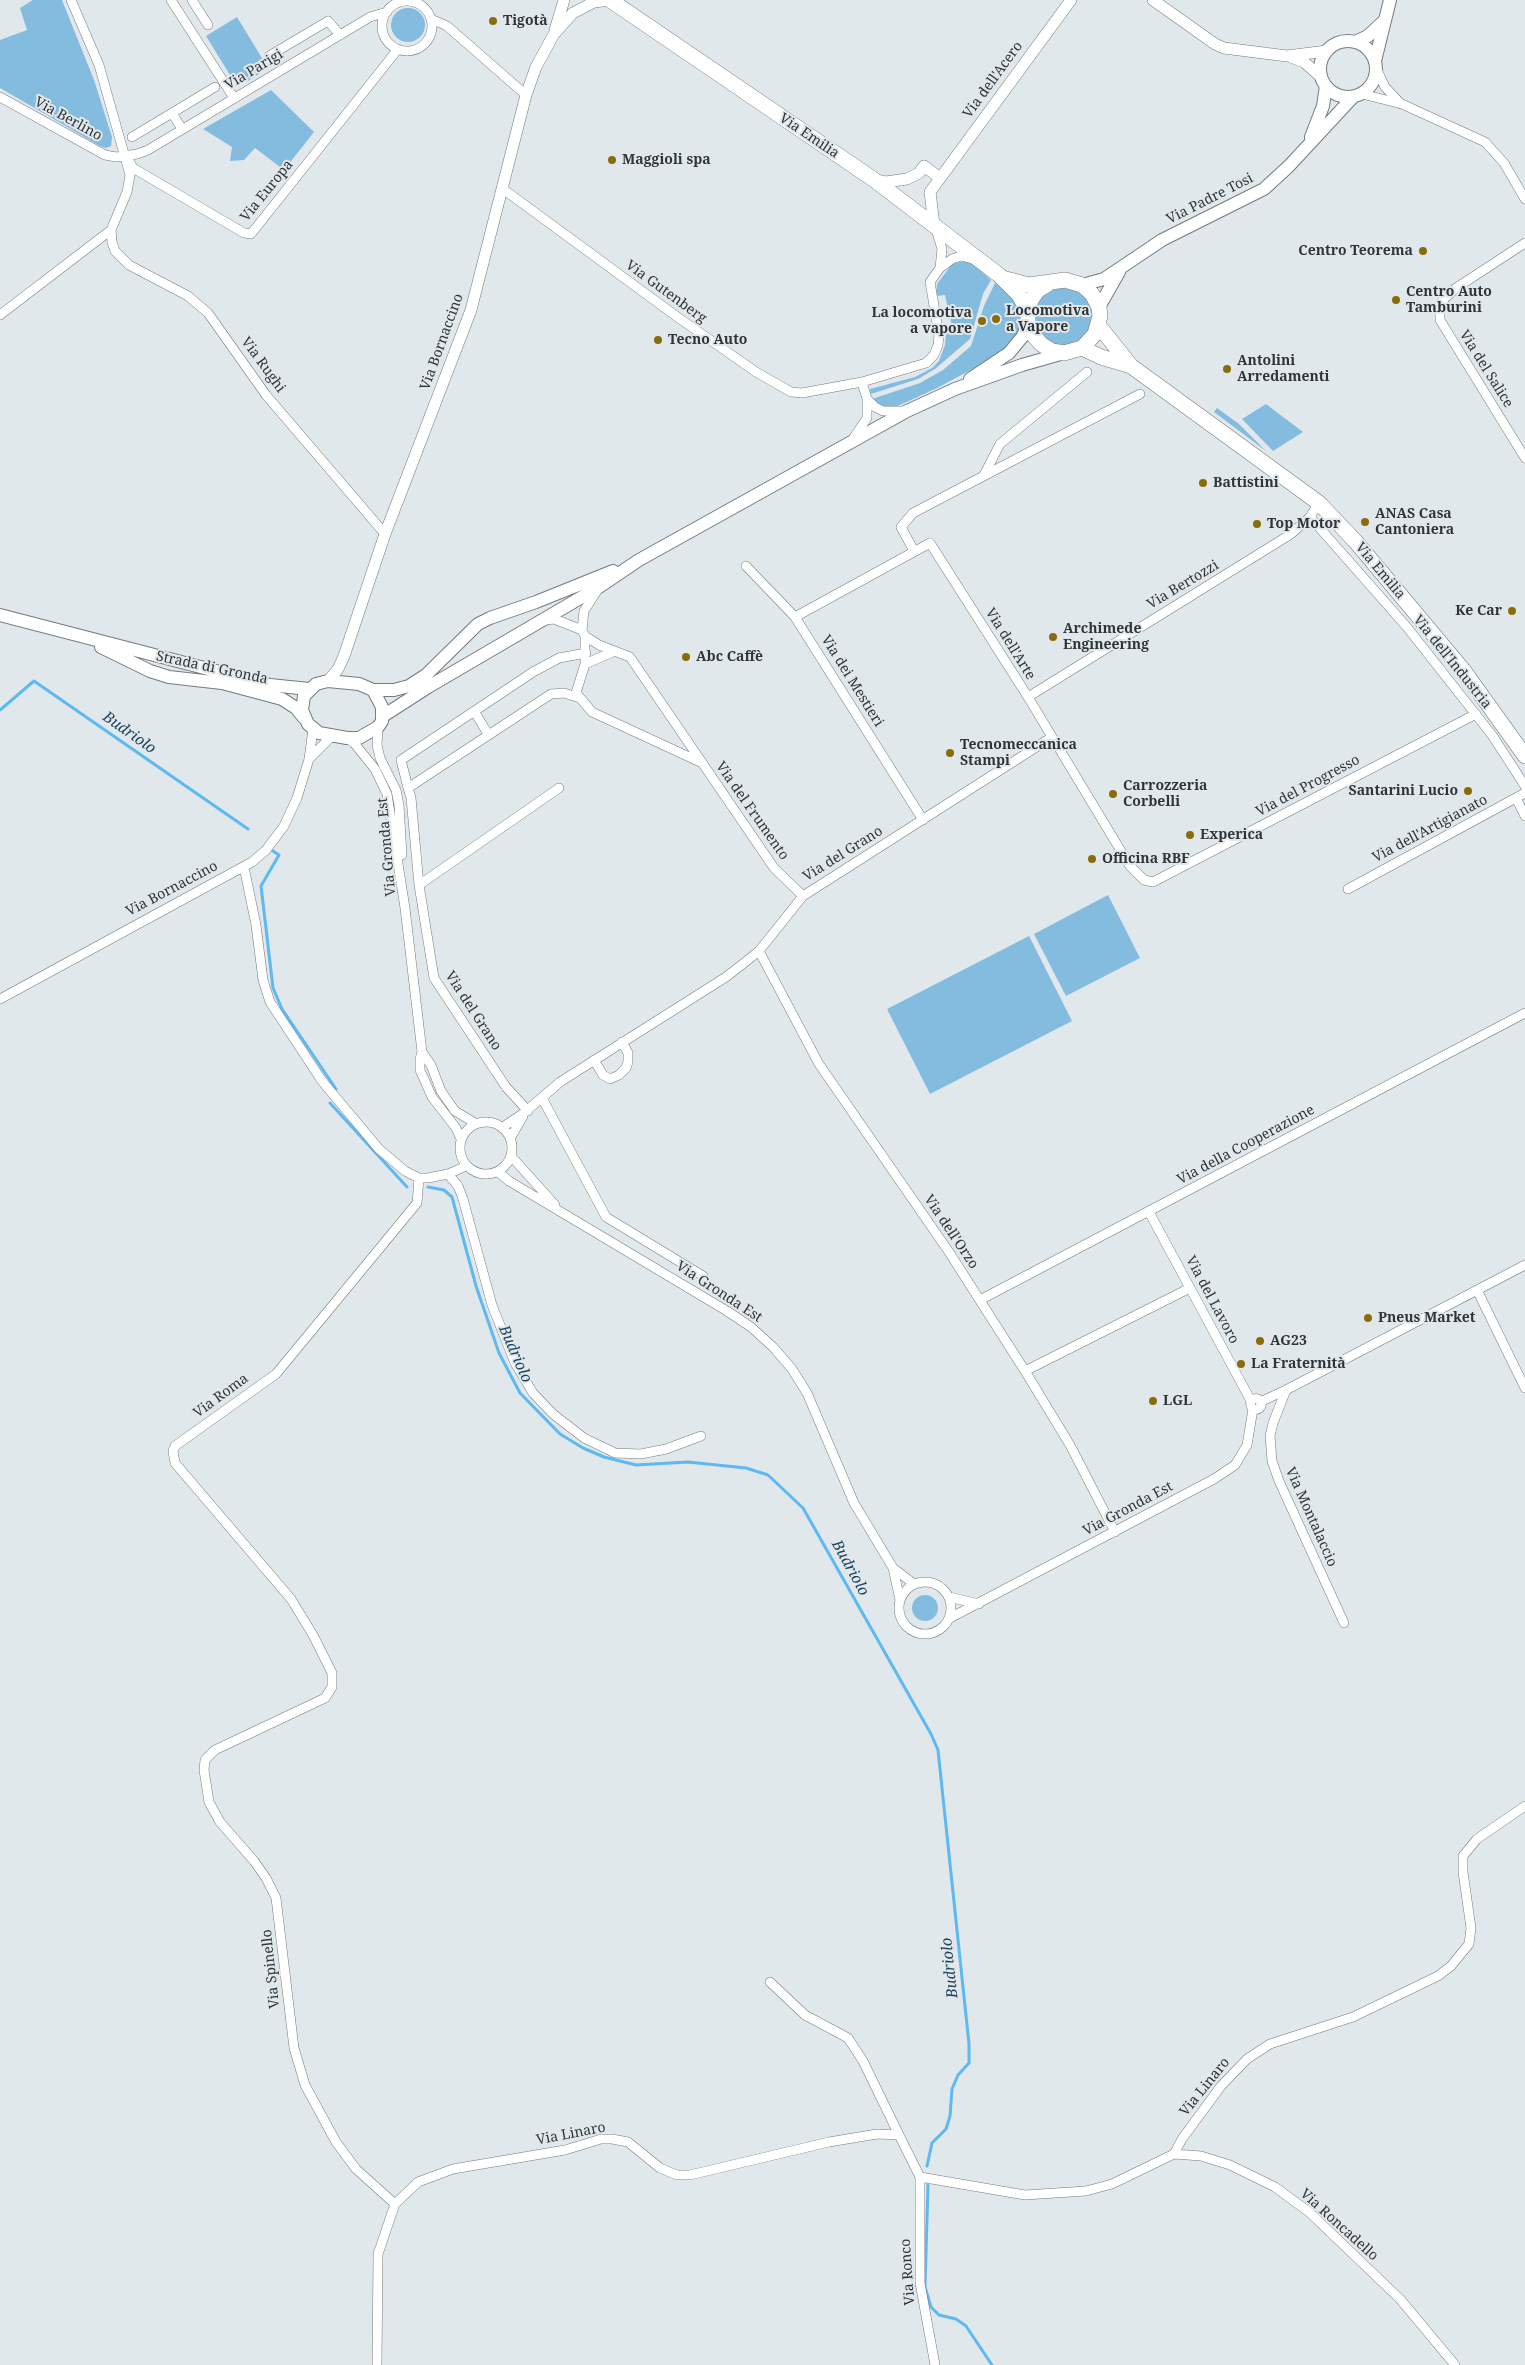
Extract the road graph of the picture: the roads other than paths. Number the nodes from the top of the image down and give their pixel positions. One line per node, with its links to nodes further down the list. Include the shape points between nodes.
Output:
1 (71, 0): 32 (street, via 99,65)
2 (171, 0): 26 (street)
3 (192, 0): 12 (street)
4 (564, 0): 13 (street, Via Bornaccino)
5 (610, 0): 13 (street, Via Bornaccino, via 581,8); 34 (main road, Via Emilia)
6 (1071, 0): 33 (street, Via dell'Acero)
7 (1152, 0): 19 (street, via 1215,44)
8 (1390, 0): 11 (main road, Via Padre Tosi)
9 (387, 12): 10 (street, via 398,4 414,2 427,11); 14 (street, Via Parigi, via 370,17); 16 (street, via 383,30 386,38)
10 (431, 19): 16 (street, via 432,32 425,44 418,49); 23 (street, via 447,26)
11 (1384, 21): 15 (main road, via 1368,36); 20 (main road, Via Padre Tosi)
12 (208, 26)
13 (554, 34): 23 (street, Via Bornaccino, via 536,67)
14 (340, 35): 18 (street, Via Parigi, via 328,21); 26 (street, Via Parigi)
15 (1355, 42): 17 (main road, via 1340,42); 20 (main road, via 1371,52)
16 (398, 49): 32 (street, Via Europa, via 251,234 244,233 133,168)
17 (1326, 51): 19 (street); 21 (main road, Via Padre Tosi, via 1320,68)
18 (269, 56)
19 (1287, 56): 21 (street, via 1304,62)
20 (1376, 66): 24 (main road, Via Padre Tosi, via 1370,88); 27 (street, via 1385,87)
21 (1323, 81): 24 (main road, via 1338,96); 31 (main road, Via Padre Tosi, via 1323,106)
22 (215, 87): 28 (street, Via Parigi)
23 (526, 95): 35 (street, Via Bornaccino)
24 (1358, 96): 27 (street); 31 (main road, Via Padre Tosi)
25 (0, 97): 32 (street, Via Berlino, via 105,155)
26 (234, 98): 29 (street, Via Parigi)
27 (1402, 104): 36 (street, via 1485,142 1504,163)
28 (172, 113): 29 (street); 30 (street, Via Parigi)
29 (182, 129): 32 (street, Via Parigi, via 148,150)
30 (132, 137)
31 (1305, 148): 42 (main road, Via Padre Tosi, via 1264,189 1162,240)
32 (126, 156): 38 (street, via 130,179)
33 (940, 178): 34 (street, via 924,166 919,173 908,178 886,182); 37 (street, Via dell'Acero, via 930,192)
34 (873, 179): 37 (main road, Via Emilia)
35 (503, 189): 54 (street, Via Gutenberg, via 676,316 781,388 802,393); 64 (street, Via Bornaccino, via 471,310)
36 (1525, 198)
37 (934, 225): 40 (main road, Via Emilia); 41 (street, Via Gutenberg, via 942,249)
38 (111, 230): 47 (street); 64 (street, Via Rughi, via 114,248 128,265 188,296 208,313 266,395)
39 (1525, 243): 60 (street, Via del Salice, via 1456,288 1442,301 1440,308 1440,320)
40 (980, 261): 41 (street, via 961,256); 43 (main road, Via Emilia)
41 (940, 268): 54 (street, Via Gutenberg, via 930,282 939,335 934,356 926,363)
42 (1121, 269): 45 (main road, Via Padre Tosi, via 1095,283); 46 (main road, Via Padre Tosi)
43 (1002, 278): 44 (main road, Via Emilia, via 1029,285); 48 (main road, Via Emilia, via 1019,295)
44 (1048, 284): 45 (main road, Via Emilia, via 1065,280); 48 (main road, via 1038,290)
45 (1082, 285): 46 (main road, via 1092,294)
46 (1098, 307): 49 (main road)
47 (0, 315)
48 (1028, 317): 51 (main road, Via Emilia, via 1032,335 1052,351); 55 (main road, via 1023,336 1009,353)
49 (1099, 326): 50 (main road, via 1090,342); 52 (main road, Via Emilia)
50 (1082, 348): 51 (main road); 52 (main road, Via Emilia)
51 (1064, 353): 55 (main road)
52 (1130, 366): 62 (main road, Via Emilia)
53 (1087, 372): 61 (street, via 1000,444)
54 (862, 382): 57 (street)
55 (955, 390): 58 (main road)
56 (1140, 394): 61 (street)
57 (867, 399): 58 (street, via 883,411); 59 (street, via 867,418)
58 (907, 410): 59 (main road)
59 (851, 441): 66 (main road)
60 (1525, 458)
61 (984, 475): 65 (street, via 905,520 900,527)
62 (1319, 503): 63 (street, Via Bertozzi); 70 (main road, Via Emilia)
63 (1310, 517): 73 (street, Via dell'Industria); 84 (street, Via Bertozzi, via 1284,538)
64 (385, 534): 78 (street, Via Bornaccino)
65 (914, 551): 71 (street, Via dell'Arte); 84 (street, Via dell'Arte, via 930,543)
66 (639, 560): 68 (main road); 83 (main road, via 490,618 478,624 426,676 394,690)
67 (746, 566): 71 (street, Via dei Mestieri)
68 (599, 587): 72 (main road); 74 (street, via 584,611)
69 (0, 615): 75 (main road, Strada di Gronda)
70 (1418, 615): 73 (street); 93 (main road, Via Emilia)
71 (795, 617): 106 (street, Via dei Mestieri)
72 (540, 621): 74 (street, Via del Frumento, via 554,620); 89 (main road)
73 (1406, 626): 87 (street, Via dell'Industria)
74 (584, 633): 76 (street, Via del Frumento, via 599,645); 77 (street)
75 (83, 638): 82 (main road, Strada di Gronda, via 270,685); 88 (main road, Strada di Gronda, via 169,677 222,683 282,699)
76 (616, 651): 79 (street); 99 (street, Via del Frumento, via 630,657)
77 (586, 653): 79 (street); 86 (street, Via del Grano, via 559,658)
78 (344, 656): 80 (street, Via Bornaccino); 81 (street, via 344,664)
79 (585, 664): 85 (street, via 576,693)
80 (328, 681): 81 (main road); 82 (main road)
81 (353, 683): 83 (main road)
82 (309, 689): 88 (main road, via 302,702)
83 (373, 690): 89 (main road, via 382,707)
84 (1028, 697): 94 (street, Via dell'Arte)
85 (580, 698): 91 (street, via 564,693 551,694); 99 (street, Via del Frumento, via 592,712)
86 (474, 711): 91 (street); 101 (street, Via del Grano, via 401,760)
87 (1476, 714): 100 (street, Via dell'Industria); 108 (street, Via del Progresso)
88 (304, 718): 90 (main road)
89 (380, 721): 95 (main road, via 359,738); 112 (street, Via Gronda Est, via 378,752 396,790 399,805)
90 (313, 729): 92 (main road); 98 (street, Via Bornaccino)
91 (488, 734): 101 (street)
92 (333, 735): 95 (main road); 98 (street, Via Bornaccino)
93 (1512, 735): 96 (street); 97 (main road, Via Emilia)
94 (1052, 737): 106 (street, Via del Grano); 108 (street, Via dell'Arte, via 1130,866 1144,880)
95 (347, 738): 112 (street, Via Gronda Est, via 375,769 385,787)
96 (1525, 745)
97 (1525, 756)
98 (309, 759): 107 (street, Via Bornaccino, via 284,826 266,850)
99 (700, 762): 111 (street, Via del Frumento, via 774,868)
100 (1525, 786)
101 (408, 788): 109 (street, Via del Grano)
102 (559, 788): 109 (street)
103 (1525, 793): 104 (street, Via dell'Artigianato)
104 (1516, 798): 105 (street); 110 (street, Via dell'Artigianato)
105 (1525, 816)
106 (923, 820): 111 (street, Via del Grano)
107 (244, 867): 114 (street, Via Bornaccino); 129 (street, via 263,980 270,1002 322,1081 379,1149)
108 (1153, 882)
109 (419, 885): 120 (street, Via del Grano, via 434,978)
110 (1348, 889)
111 (803, 896): 113 (street, Via del Grano)
112 (405, 908): 117 (street, Via Gronda Est)
113 (759, 951): 116 (street, Via del Grano, via 726,977); 136 (street, Via dell'Orzo, via 819,1064)
114 (0, 999)
115 (1525, 1013): 131 (street, Via della Cooperazione)
116 (622, 1042): 118 (street, Via del Grano); 118 (street, via 628,1053 628,1062 619,1075 610,1079)
117 (422, 1052): 121 (street, Via Gronda Est, via 455,1111); 124 (street, Via Gronda Est, via 420,1070 432,1098)
118 (594, 1060): 119 (street, Via del Grano)
119 (542, 1098): 120 (street, Via del Grano); 133 (street, via 606,1217)
120 (526, 1112): 122 (street); 123 (street)
121 (475, 1124): 122 (street, via 490,1121); 124 (street, via 464,1132)
122 (503, 1127): 123 (street)
123 (511, 1137): 125 (street)
124 (461, 1139): 126 (street, Via Gronda Est, via 460,1153)
125 (511, 1156): 127 (street); 130 (street, Via Gronda Est)
126 (466, 1166): 127 (street, via 481,1174); 128 (street)
127 (498, 1172): 130 (street, Via Gronda Est)
128 (448, 1174): 129 (street); 141 (street, via 463,1199 492,1305 515,1363 533,1392 554,1414 584,1438 615,1453 641,1454)
129 (419, 1178): 150 (street, Via Roma, via 417,1203 276,1374 175,1446 173,1451 175,1463 291,1599)
130 (560, 1211): 143 (street, Via Gronda Est, via 727,1311 773,1347 807,1393 854,1503)
131 (1149, 1212): 134 (street, Via del Lavoro); 136 (street, Via della Cooperazione)
132 (1525, 1265): 135 (street)
133 (704, 1276)
134 (1190, 1288): 137 (street); 140 (street, Via del Lavoro)
135 (1478, 1292): 138 (street); 139 (street)
136 (980, 1300): 137 (street, Via dell'Orzo)
137 (1025, 1371): 142 (street, Via dell'Orzo, via 1070,1445)
138 (1525, 1388)
139 (1286, 1390): 140 (street); 149 (street, Via Montalaccio, via 1272,1423 1272,1461)
140 (1255, 1404): 142 (street, Via Gronda Est, via 1247,1445 1235,1465)
141 (701, 1436)
142 (1115, 1532): 147 (street, Via Gronda Est)
143 (892, 1568): 144 (street, Via Gronda Est); 146 (street, Via Gronda Est)
144 (914, 1584): 145 (street, via 930,1582); 146 (street)
145 (949, 1597): 147 (street); 148 (street)
146 (900, 1600): 148 (street, Via Gronda Est, via 898,1608 904,1625 919,1634 937,1632)
147 (979, 1604): 148 (street, Via Gronda Est)
148 (950, 1618)
149 (1344, 1623)
150 (313, 1635): 156 (street, Via Spinello, via 332,1673 332,1687 325,1698 214,1750 205,1760 204,1770 209,1802 220,1822 254,1861 276,1898 294,2048 305,2085 336,2142 356,2169)
151 (1525, 1806): 154 (street, Via Linaro, via 1477,1839 1463,1856 1462,1872 1471,1928 1469,1944 1451,1966 1438,1976 1353,2017 1270,2044 1247,2059 1221,2086)
152 (770, 1982): 153 (street, via 805,2015 848,2038)
153 (899, 2135): 155 (street); 156 (street, Via Linaro, via 877,2134 829,2142 690,2175 677,2175 660,2168 628,2142 600,2139 565,2150 453,2169 418,2182)
154 (1174, 2154): 155 (street, via 1112,2184 1078,2191 1025,2195); 159 (street, Via Roncadello, via 1201,2156 1230,2165 1274,2187 1310,2212 1400,2299)
155 (920, 2177): 158 (street, Via Ronco, via 920,2283)
156 (395, 2204): 157 (street, via 378,2254)
157 (377, 2365)
158 (935, 2365)
159 (1456, 2365)

